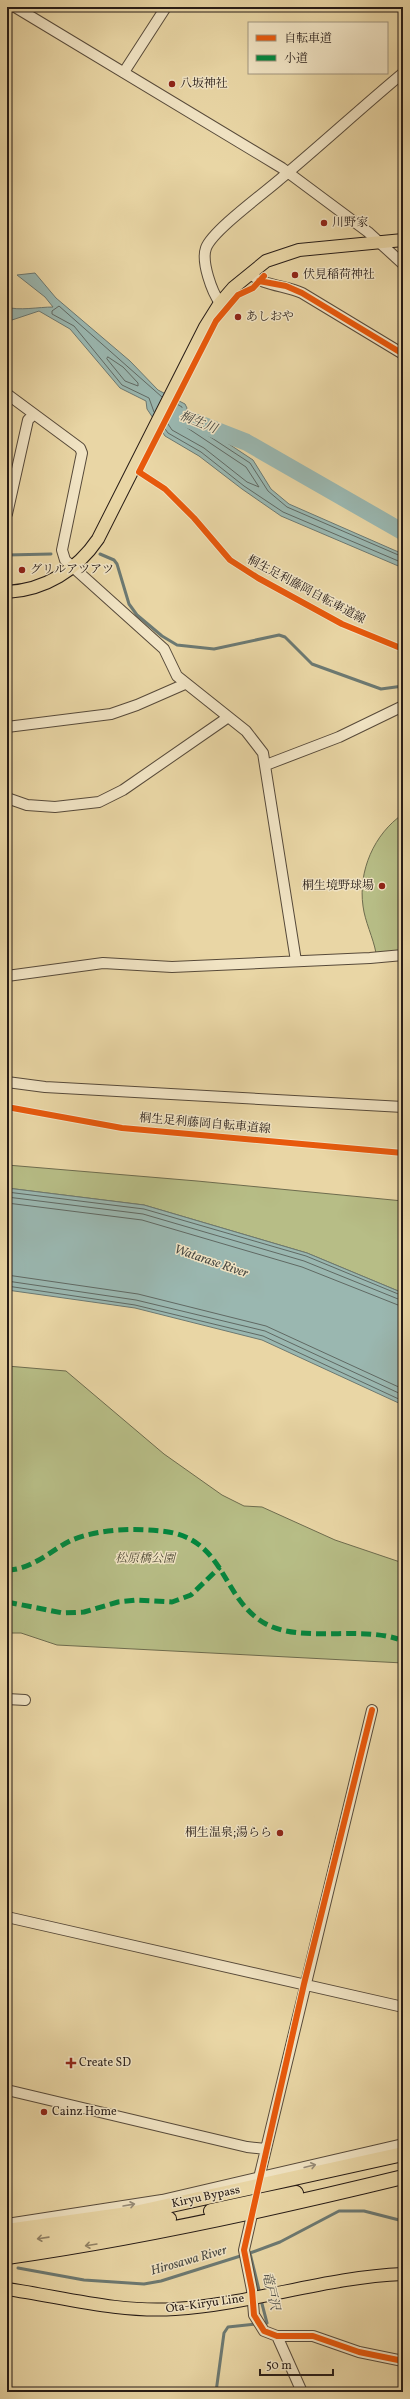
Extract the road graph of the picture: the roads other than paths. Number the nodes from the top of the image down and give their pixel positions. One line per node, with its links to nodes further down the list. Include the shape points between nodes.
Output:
1 (15, 7): 3 (street)
2 (166, 7): 3 (street)
3 (124, 72): 5 (street)
4 (403, 73): 5 (street)
5 (288, 173): 7 (street, via 368,232); 10 (street, via 223,228 207,246 205,259 209,279)
6 (403, 240): 7 (main road)
7 (377, 242): 8 (street); 9 (main road, via 287,253 266,261)
8 (403, 264)
9 (251, 274): 10 (main road, via 233,288); 11 (street, via 260,281 286,286 302,293)
10 (220, 303): 15 (main road, via 205,327 98,539 87,556)
11 (403, 354)
12 (7, 394): 13 (street)
13 (33, 415): 14 (street, via 28,420); 15 (street, via 80,448 82,453 62,550 65,560)
14 (7, 514)
15 (72, 569): 16 (main road, via 34,589); 17 (street, via 164,649 177,676)
16 (7, 592)
17 (185, 684): 19 (street); 20 (street, via 111,714)
18 (403, 706): 21 (street, via 339,737)
19 (227, 718): 21 (street, via 257,743); 22 (street, via 123,790 99,802 55,807 27,805)
20 (7, 727)
21 (266, 764): 24 (street)
22 (7, 798)
23 (403, 955): 24 (street)
24 (296, 961): 25 (street, via 172,967 103,963)
25 (7, 976)
26 (7, 1082): 27 (street, via 45,1087)
27 (403, 1107)
28 (7, 1699): 29 (street)
29 (25, 1700)
30 (372, 1710): 32 (street)
31 (7, 1917): 32 (street)
32 (304, 1984): 33 (street); 36 (street)
33 (403, 2007)
34 (7, 2090): 36 (street)
35 (403, 2144): 40 (street, one-way to 35)
36 (266, 2149): 40 (street)
37 (403, 2154): 42 (highway, Kiryu Bypass)
38 (403, 2168): 42 (highway, Kiryu Bypass, via 244,2205)
39 (403, 2177): 41 (highway)
40 (259, 2178): 43 (street, one-way to 40, via 162,2200)
41 (253, 2210): 46 (highway, one-way to 46, via 96,2244); 49 (street, via 244,2254)
42 (136, 2219): 44 (highway, Kiryu Bypass); 45 (highway, Kiryu Bypass, one-way to 45)
43 (7, 2224)
44 (7, 2231)
45 (7, 2244)
46 (7, 2257)
47 (403, 2274): 49 (main road, Ota-Kiryu Line, via 352,2278)
48 (7, 2289): 49 (main road, Ota-Kiryu Line, via 156,2310 210,2306)
49 (252, 2297): 50 (street, via 254,2315 260,2326 264,2331)
50 (277, 2336): 51 (street, via 313,2336 359,2352); 52 (street)
51 (403, 2360)
52 (302, 2392)

